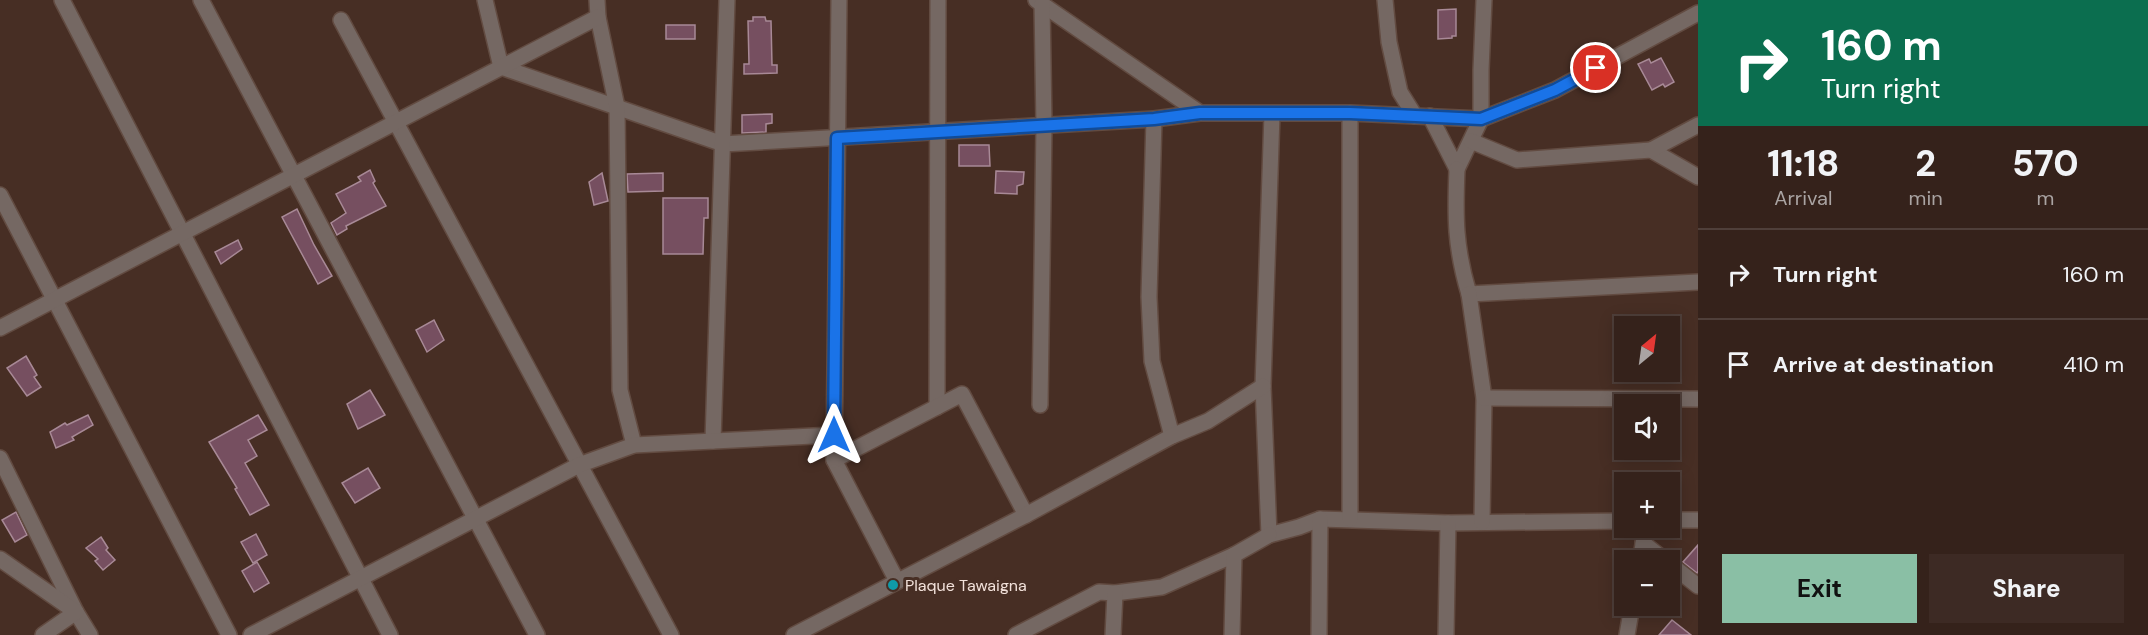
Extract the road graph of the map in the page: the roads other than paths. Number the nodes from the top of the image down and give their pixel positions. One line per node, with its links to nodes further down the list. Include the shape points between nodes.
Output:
1 (62, 0): 34 (street)
2 (201, 0): 31 (street)
3 (485, 0): 14 (street)
4 (597, 0): 12 (street)
5 (727, 0): 28 (street)
6 (838, 0): 26 (street)
7 (938, 0): 25 (street)
8 (1385, 0): 19 (street, via 1400,92)
9 (1484, 0): 21 (street)
10 (1039, 2): 16 (street); 24 (street)
11 (1698, 13): 21 (street, via 1555,90)
12 (598, 17): 14 (street); 15 (street)
13 (341, 21): 22 (street)
14 (501, 68): 15 (street); 22 (street)
15 (617, 107): 28 (street); 47 (street, via 620,390)
16 (1200, 113): 18 (street); 20 (street)
17 (1350, 113): 18 (street); 19 (street); 54 (street)
18 (1272, 114): 39 (street)
19 (1422, 116): 21 (street); 30 (street)
20 (1154, 119): 24 (street); 45 (street, via 1149,297 1152,361)
21 (1481, 119): 27 (street)
22 (395, 122): 31 (street); 50 (street)
23 (1698, 125): 29 (street)
24 (1044, 126): 25 (street); 42 (street)
25 (937, 133): 26 (street); 43 (street)
26 (837, 138): 28 (street); 44 (street)
27 (1471, 141): 29 (street, via 1518,160); 30 (street)
28 (723, 144): 46 (street)
29 (1651, 150): 32 (street)
30 (1457, 169): 36 (street, via 1455,217 1460,262)
31 (294, 175): 34 (street); 52 (street)
32 (1698, 177)
33 (0, 195): 37 (street)
34 (182, 233): 37 (street); 66 (street)
35 (1698, 282): 36 (street)
36 (1469, 294): 40 (street)
37 (54, 299): 38 (street); 74 (street)
38 (0, 328)
39 (1263, 386): 45 (street, via 1208,421); 60 (street)
40 (1484, 398): 41 (street); 58 (street)
41 (1698, 399)
42 (1040, 405)
43 (937, 407): 49 (street); 51 (street, via 962,394)
44 (834, 435): 46 (street); 49 (street)
45 (1172, 436): 51 (street)
46 (713, 441): 47 (street)
47 (634, 445): 50 (street)
48 (0, 458): 70 (street)
49 (834, 460): 67 (street)
50 (579, 465): 52 (street); 78 (street)
51 (1026, 515): 67 (street)
52 (475, 519): 66 (street); 77 (street)
53 (1320, 519): 54 (street); 60 (street); 83 (street)
54 (1350, 519): 59 (street)
55 (1680, 520): 56 (street)
56 (1698, 520)
57 (1614, 521): 58 (street)
58 (1482, 522): 59 (street)
59 (1448, 523): 84 (street)
60 (1269, 535): 63 (street)
61 (1646, 538): 62 (street)
62 (1657, 550)
63 (1234, 555): 69 (street, via 1162,587); 82 (street)
64 (0, 559): 70 (street)
65 (1680, 572): 68 (street)
66 (361, 578): 75 (street); 76 (street)
67 (897, 581): 79 (street)
68 (1698, 586)
69 (1115, 593): 80 (street, via 1099,592); 81 (street)
70 (76, 612): 72 (street); 73 (street)
71 (1630, 616): 85 (street)
72 (43, 635)
73 (90, 635)
74 (229, 635)
75 (251, 635)
76 (390, 635)
77 (537, 635)
78 (671, 635)
79 (794, 635)
80 (1016, 635)
81 (1113, 635)
82 (1232, 635)
83 (1319, 635)
84 (1446, 635)
85 (1627, 635)

